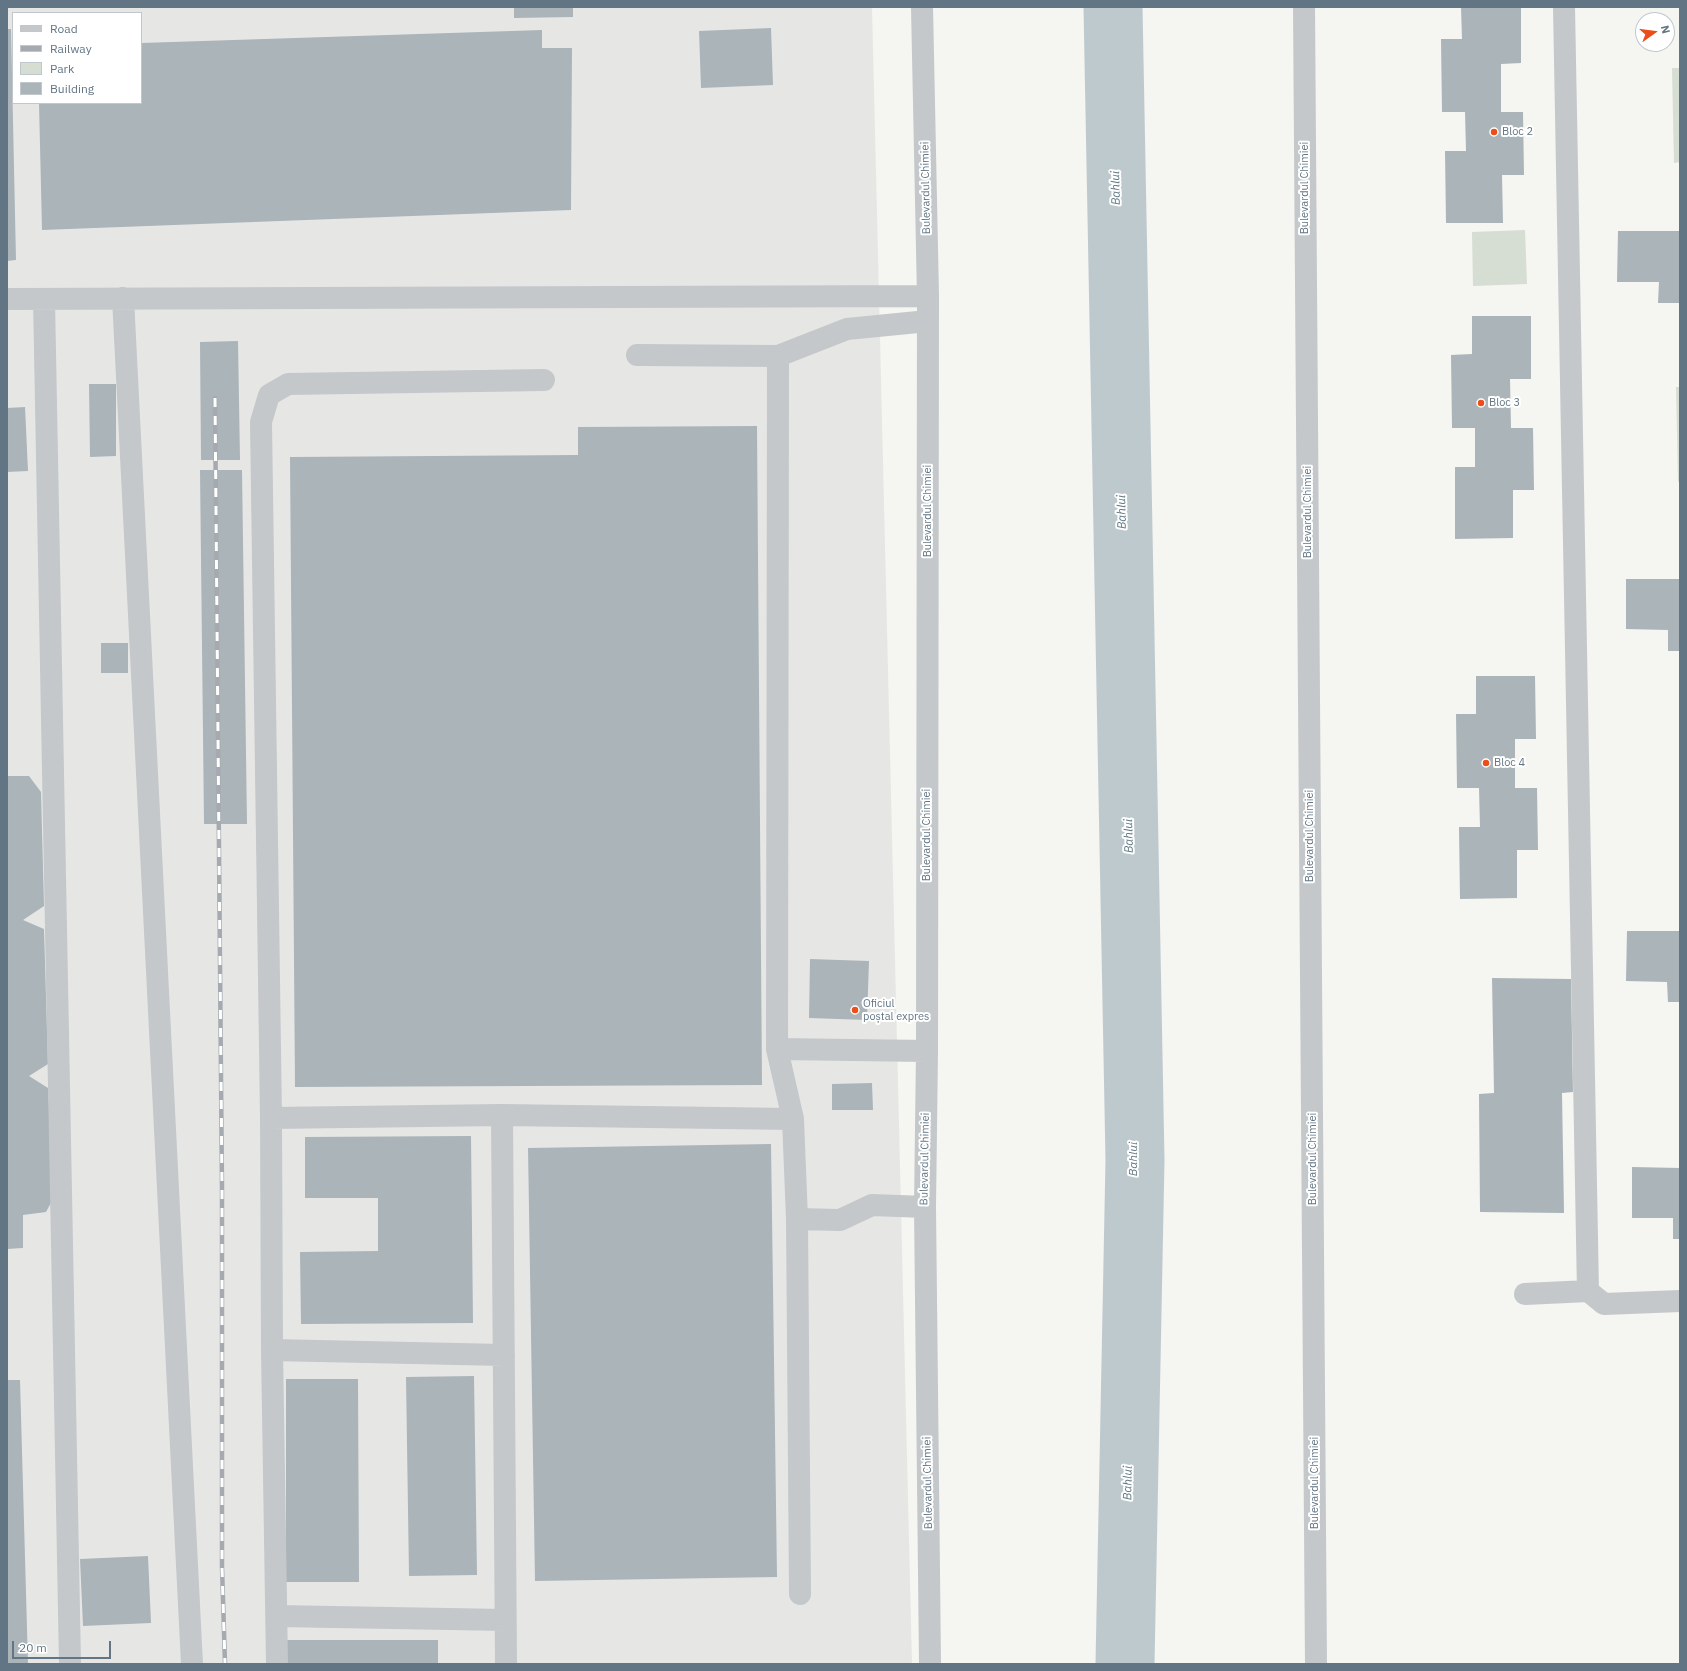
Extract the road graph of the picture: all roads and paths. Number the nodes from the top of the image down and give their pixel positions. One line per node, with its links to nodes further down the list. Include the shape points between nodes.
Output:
1 (922, 7): 4 (street, Bulevardul Chimiei)
2 (1304, 7): 32 (street, Bulevardul Chimiei)
3 (1564, 7): 19 (street)
4 (928, 296): 5 (street); 8 (street, Bulevardul Chimiei)
5 (123, 298): 7 (street); 28 (street)
6 (7, 299): 7 (street)
7 (44, 299): 27 (street)
8 (928, 321): 10 (street, via 847,329); 13 (street, Bulevardul Chimiei)
9 (637, 355): 10 (street)
10 (778, 356): 12 (street)
11 (544, 380): 15 (street, via 288,384 269,395 261,422)
12 (777, 1049): 13 (street); 16 (street)
13 (927, 1051): 17 (street, Bulevardul Chimiei)
14 (502, 1115): 15 (street); 16 (street); 23 (street)
15 (271, 1118): 22 (street)
16 (794, 1119): 18 (street)
17 (924, 1207): 18 (street, via 872,1205 840,1220); 31 (street, Bulevardul Chimiei)
18 (797, 1219): 24 (street)
19 (1588, 1291): 20 (street); 21 (street, via 1604,1304)
20 (1525, 1294)
21 (1680, 1301)
22 (272, 1350): 23 (street); 25 (street)
23 (504, 1355): 26 (street)
24 (800, 1594)
25 (278, 1616): 26 (street); 29 (street)
26 (505, 1620): 30 (street)
27 (70, 1664)
28 (192, 1664)
29 (277, 1664)
30 (506, 1664)
31 (930, 1664)
32 (1316, 1664)

